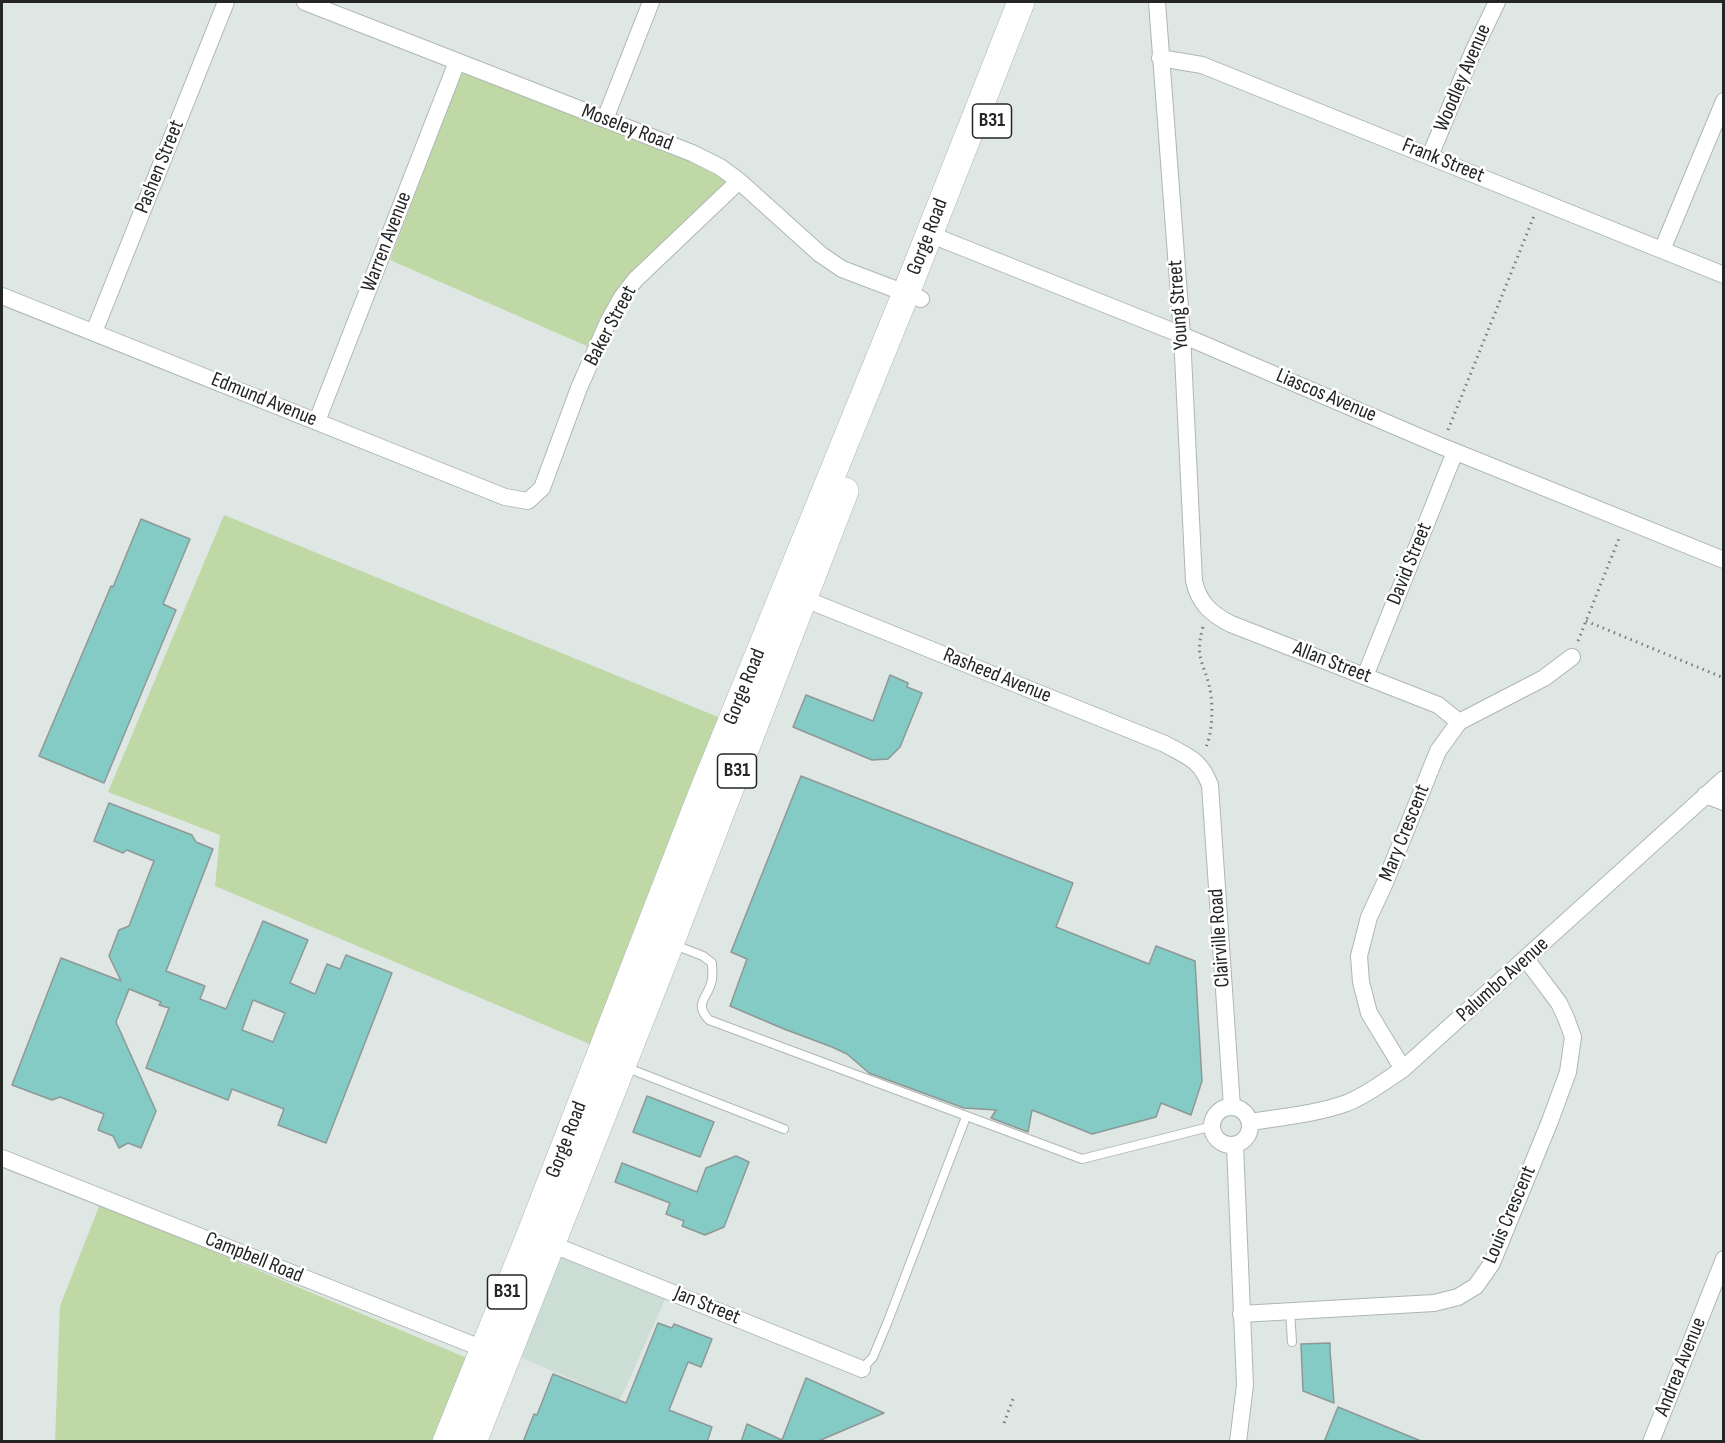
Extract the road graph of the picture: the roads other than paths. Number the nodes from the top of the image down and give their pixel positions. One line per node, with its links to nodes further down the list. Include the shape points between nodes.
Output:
1 (226, 2): 19 (street, Pashen Street)
2 (305, 2): 9 (street, Moseley Road)
3 (651, 2): 11 (street)
4 (1021, 2): 14 (main road, Gorge Road / B31)
5 (1039, 2): 14 (main road, Gorge Road / B31)
6 (1157, 2): 8 (street, Young Street)
7 (1497, 2): 12 (street, Woodley Avenue)
8 (1160, 58): 12 (street, Frank Street, via 1202,65); 20 (street, Young Street)
9 (457, 62): 11 (street, Moseley Road); 21 (street, Warren Avenue)
10 (1724, 100): 15 (street)
11 (605, 119): 13 (street, Moseley Road, via 701,158)
12 (1430, 156): 15 (street, Frank Street)
13 (739, 181): 18 (street, Moseley Road, via 842,269); 23 (street, Baker Street, via 622,297 579,388 542,488)
14 (937, 236): 18 (main road, Gorge Road / B31); 20 (street, Liascos Avenue)
15 (1662, 250): 16 (street, Frank Street)
16 (1724, 275)
17 (2, 296): 19 (street, Edmund Avenue)
18 (913, 296): 25 (main road, Gorge Road / B31)
19 (94, 332): 21 (street, Edmund Avenue)
20 (1182, 335): 22 (street, Liascos Avenue); 26 (street, Young Street, via 1194,581)
21 (317, 421): 23 (street, Edmund Avenue, via 505,497)
22 (1448, 449): 24 (street, Liascos Avenue); 28 (street, David Street)
23 (528, 501)
24 (1724, 560)
25 (794, 594): 30 (street, Rasheed Avenue, via 1165,744); 34 (main road, Gorge Road / B31, via 701,796); 35 (main road, Gorge Road / B31)
26 (1204, 606): 28 (street, Allan Street, via 1231,624)
27 (1572, 657): 29 (street, Mary Crescent, via 1544,678)
28 (1365, 676): 29 (street, Allan Street, via 1438,705)
29 (1459, 722): 38 (street, Mary Crescent, via 1438,751 1369,917 1359,956 1370,1012)
30 (1204, 770): 40 (street, Clairville Road, via 1209,785)
31 (1724, 779): 32 (street, Palumbo Avenue)
32 (1705, 795): 33 (street); 36 (street, Palumbo Avenue)
33 (1724, 802)
34 (654, 917): 35 (main road); 39 (main road, Gorge Road / B31)
35 (670, 944): 37 (main road, Gorge Road / B31); 41 (lane, via 712,963 712,980 701,1005 709,1020)
36 (1526, 959): 38 (street, Palumbo Avenue); 49 (street, Louis Crescent, via 1559,1004 1573,1037 1561,1092 1492,1263 1476,1286 1458,1297 1434,1303)
37 (622, 1066): 39 (main road); 44 (lane); 47 (main road, Gorge Road / B31)
38 (1403, 1069): 42 (street, Palumbo Avenue, via 1347,1102 1311,1113)
39 (590, 1083): 47 (main road, Gorge Road / B31)
40 (1232, 1107): 42 (street, via 1246,1113); 43 (street, via 1218,1113)
41 (966, 1117): 43 (lane, via 1082,1158); 53 (lane, via 888,1321 873,1357)
42 (1250, 1122): 45 (street, via 1249,1134)
43 (1213, 1126): 45 (street, via 1218,1139)
44 (784, 1129)
45 (1235, 1145): 50 (street)
46 (2, 1158): 52 (street, Campbell Road)
47 (541, 1239): 52 (main road, Gorge Road / B31); 53 (street, Jan Street)
48 (1724, 1259): 57 (street, Andrea Avenue)
49 (1290, 1311): 50 (street, Louis Crescent); 51 (lane)
50 (1241, 1314): 56 (street, via 1245,1385)
51 (1292, 1342)
52 (495, 1354): 54 (main road, Gorge Road / B31); 55 (main road, Gorge Road / B31)
53 (862, 1369)
54 (446, 1442)
55 (473, 1442)
56 (1238, 1442)
57 (1651, 1442)

